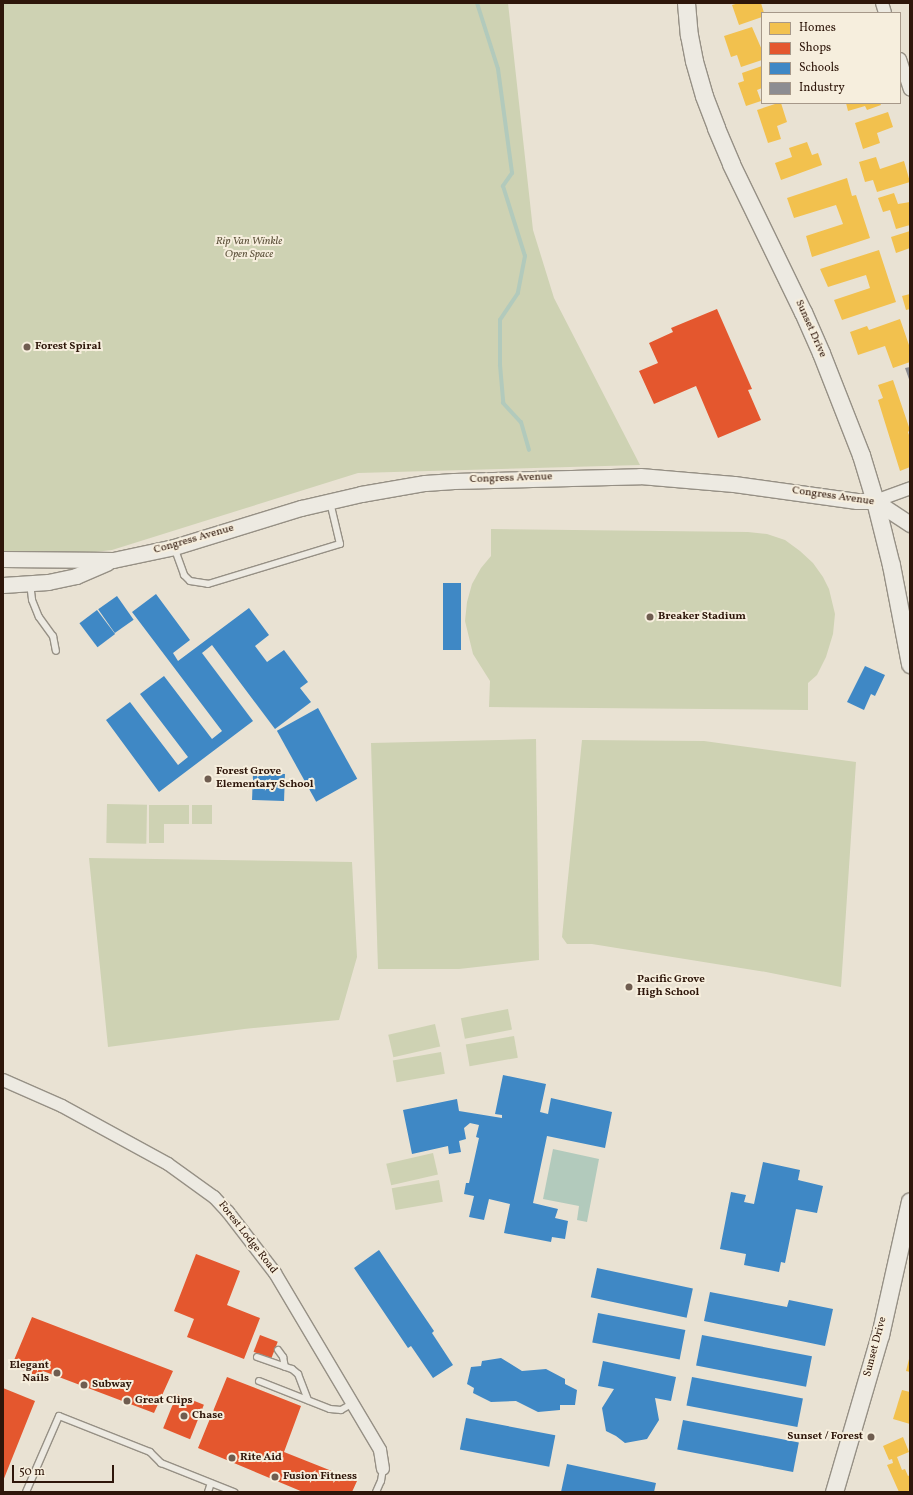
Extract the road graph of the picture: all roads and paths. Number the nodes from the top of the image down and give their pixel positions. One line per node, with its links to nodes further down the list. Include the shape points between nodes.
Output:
1 (686, 3): 5 (main road, Sunset Drive, via 694,61 716,128 821,353 861,455)
2 (901, 62): 3 (street)
3 (910, 89)
4 (910, 488): 5 (street)
5 (875, 501): 6 (street, Congress Avenue, via 857,501 734,484 640,476 605,476 425,483); 7 (street, Congress Avenue); 14 (main road, Sunset Drive, via 896,588)
6 (330, 502): 8 (street, Congress Avenue, via 301,508); 8 (lane, via 340,544 208,584 197,584 184,575)
7 (910, 524)
8 (174, 547): 10 (street, Congress Avenue)
9 (3, 559): 10 (street, Congress Avenue)
10 (113, 560): 11 (street, Congress Avenue, via 76,576)
11 (30, 583): 12 (street, Congress Avenue); 13 (lane, via 38,617 54,636)
12 (3, 586)
13 (56, 651)
14 (910, 664)
15 (3, 1080): 22 (street, Forest Lodge Road, via 62,1106 168,1164 214,1197 275,1273)
16 (910, 1201): 29 (main road, Sunset Drive, via 880,1335)
17 (278, 1350): 19 (lane)
18 (257, 1357): 19 (lane)
19 (285, 1367): 21 (lane, via 298,1374)
20 (259, 1381): 21 (lane)
21 (308, 1400): 22 (lane, via 330,1409 341,1410)
22 (353, 1403): 23 (street, Forest Lodge Road, via 380,1450)
23 (383, 1469): 28 (lane)
24 (212, 1483): 25 (lane, via 161,1463 150,1452 59,1416); 26 (lane); 27 (lane)
25 (26, 1492)
26 (208, 1492)
27 (234, 1492)
28 (376, 1492)
29 (834, 1492)

